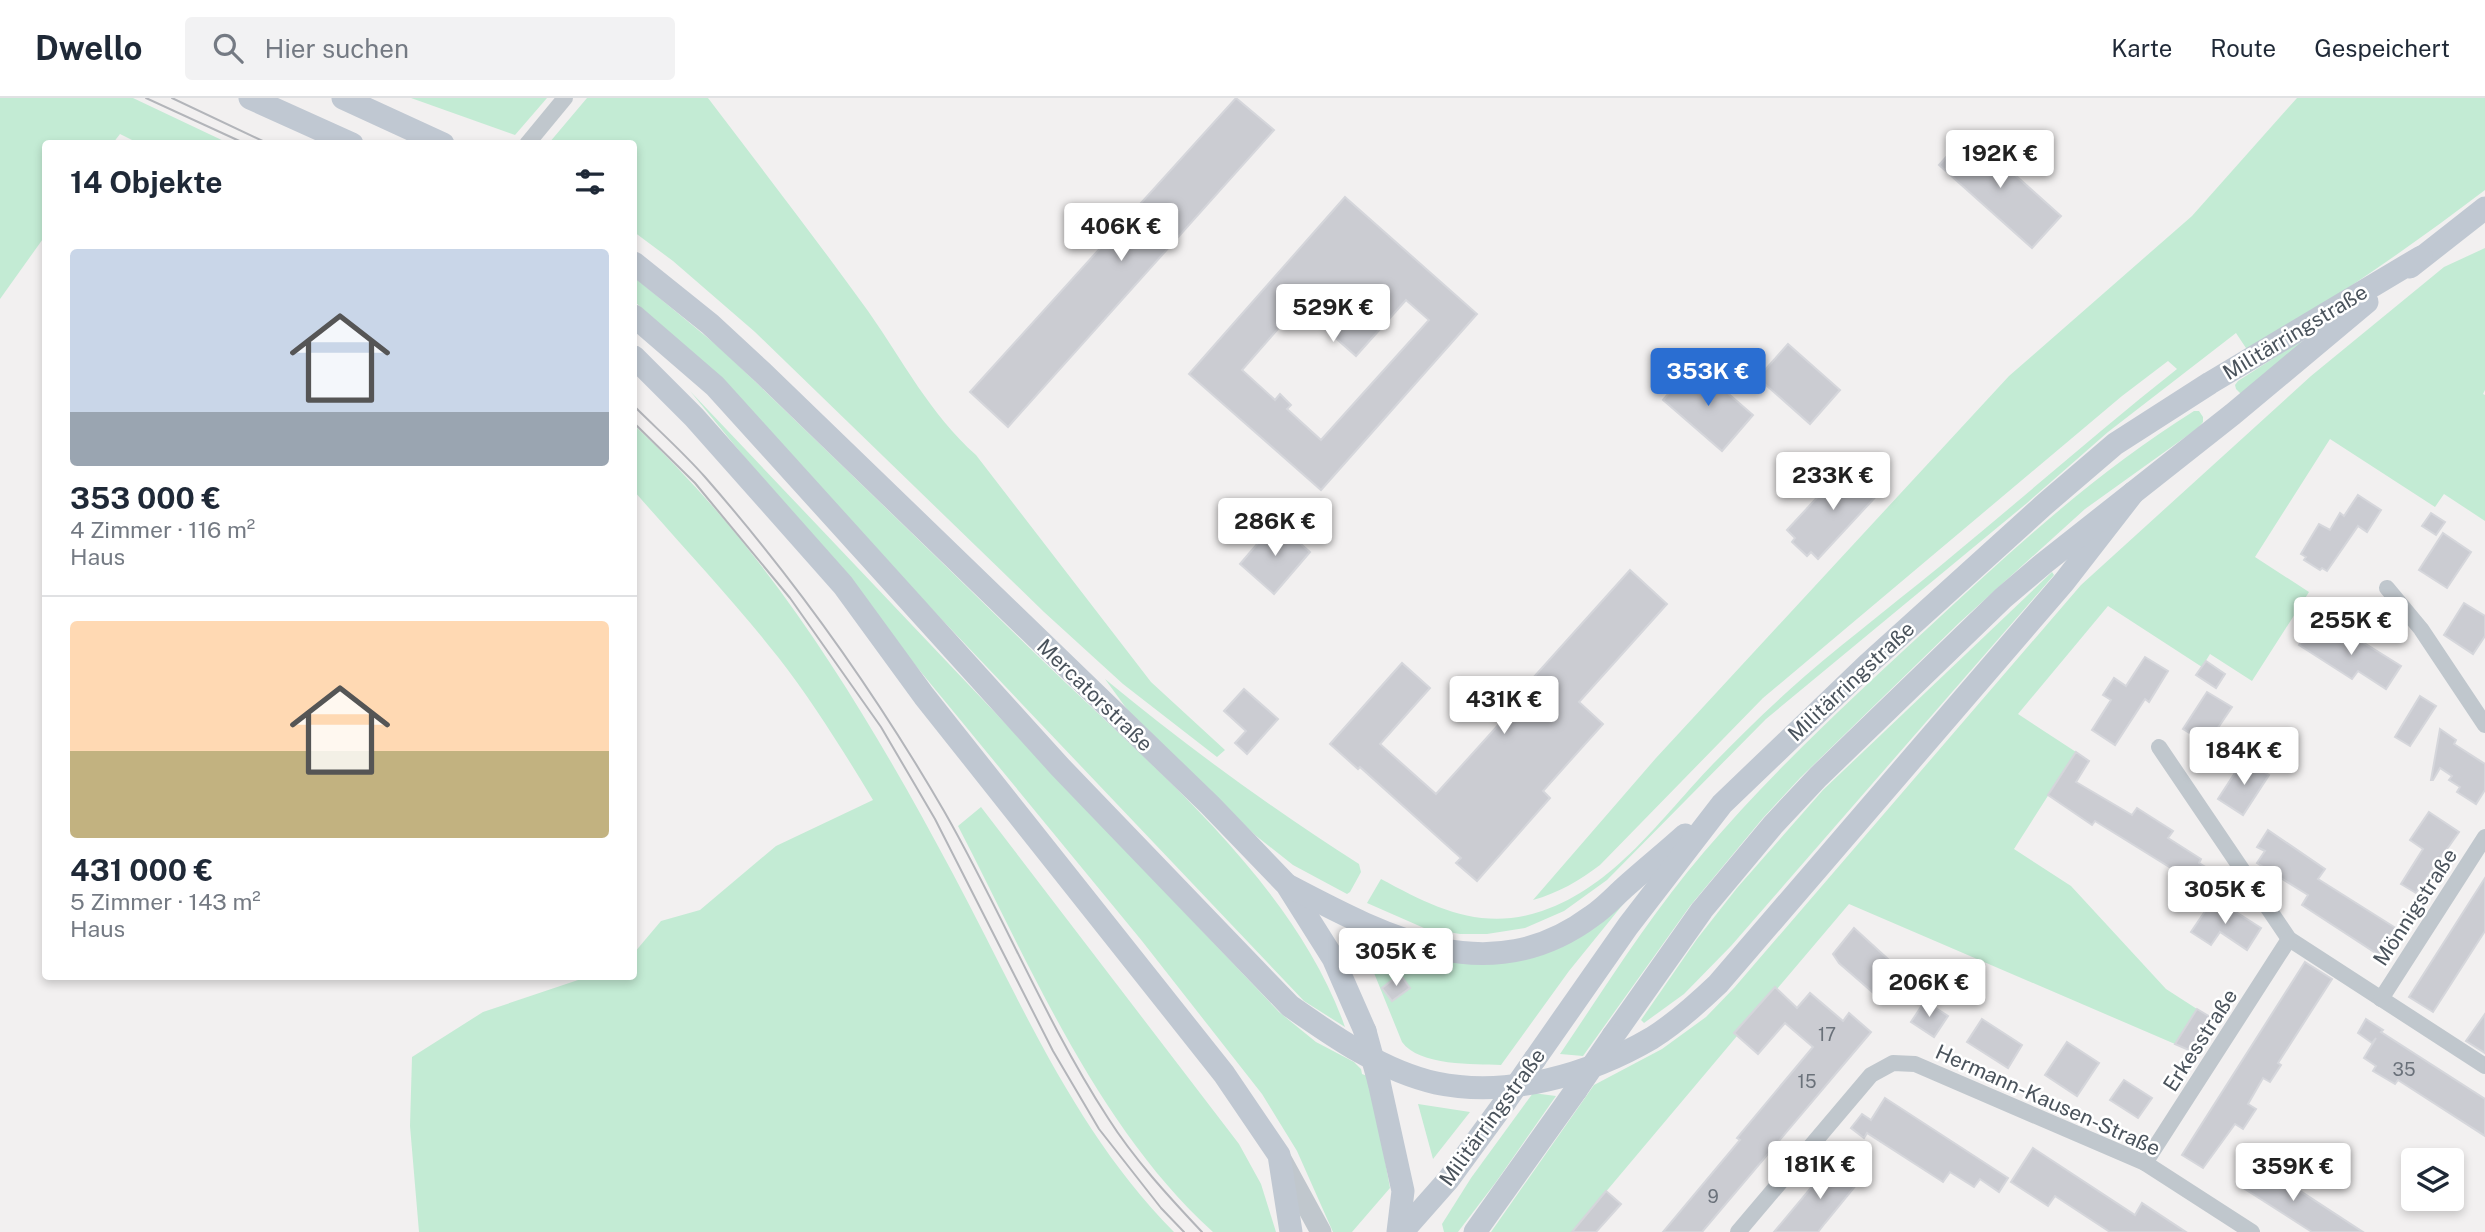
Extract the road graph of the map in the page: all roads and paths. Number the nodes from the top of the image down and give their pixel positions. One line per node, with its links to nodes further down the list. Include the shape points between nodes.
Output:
1 (250, 98): 4 (main road)
2 (343, 98): 5 (main road)
3 (565, 98): 6 (street)
4 (343, 140)
5 (434, 140)
6 (530, 140)
7 (2485, 208): 8 (main road, Militärringstraße)
8 (2421, 257): 12 (main road, Militärringstraße); 13 (main road, Militärringstraße)
9 (637, 265): 20 (main road, Mercatorstraße, via 772,382)
10 (637, 320): 14 (main road, via 715,386 1060,767 1290,1006 1389,1067 1462,1086 1506,1087 1559,1077 1651,1038 1686,1014 1718,984 1830,855 2064,582)
11 (637, 360): 24 (main road, via 694,417 843,585 924,695 1224,1074)
12 (2210, 383): 13 (main road); 18 (main road, Militärringstraße, via 2115,444 2045,503)
13 (2233, 414): 14 (main road, Militärringstraße)
14 (2133, 493): 29 (main road, Militärringstraße, bridge, via 2003,598 1773,825 1702,910)
15 (2387, 588): 16 (street, via 2421,629)
16 (2485, 725)
17 (2159, 747): 21 (street)
18 (1722, 804): 20 (main road, via 1592,916 1559,936 1518,951 1465,955 1432,949 1398,938); 26 (main road, Militärringstraße, bridge)
19 (2485, 837): 22 (street, Mönnigstraße)
20 (1287, 885): 26 (main road, Mercatorstraße, bridge, via 1333,958 1365,1031)
21 (2289, 939): 22 (street); 25 (street, Erkesstraße)
22 (2381, 999): 23 (street)
23 (2485, 1066)
24 (1279, 1155): 27 (main road); 28 (street)
25 (2145, 1163): 30 (street, Hermann-Kausen-Straße, via 1915,1064 1893,1063 1871,1075); 31 (street, Hermann-Kausen-Straße)
26 (1408, 1230)
27 (1290, 1232)
28 (1321, 1232)
29 (1475, 1232)
30 (1738, 1232)
31 (2252, 1232)

